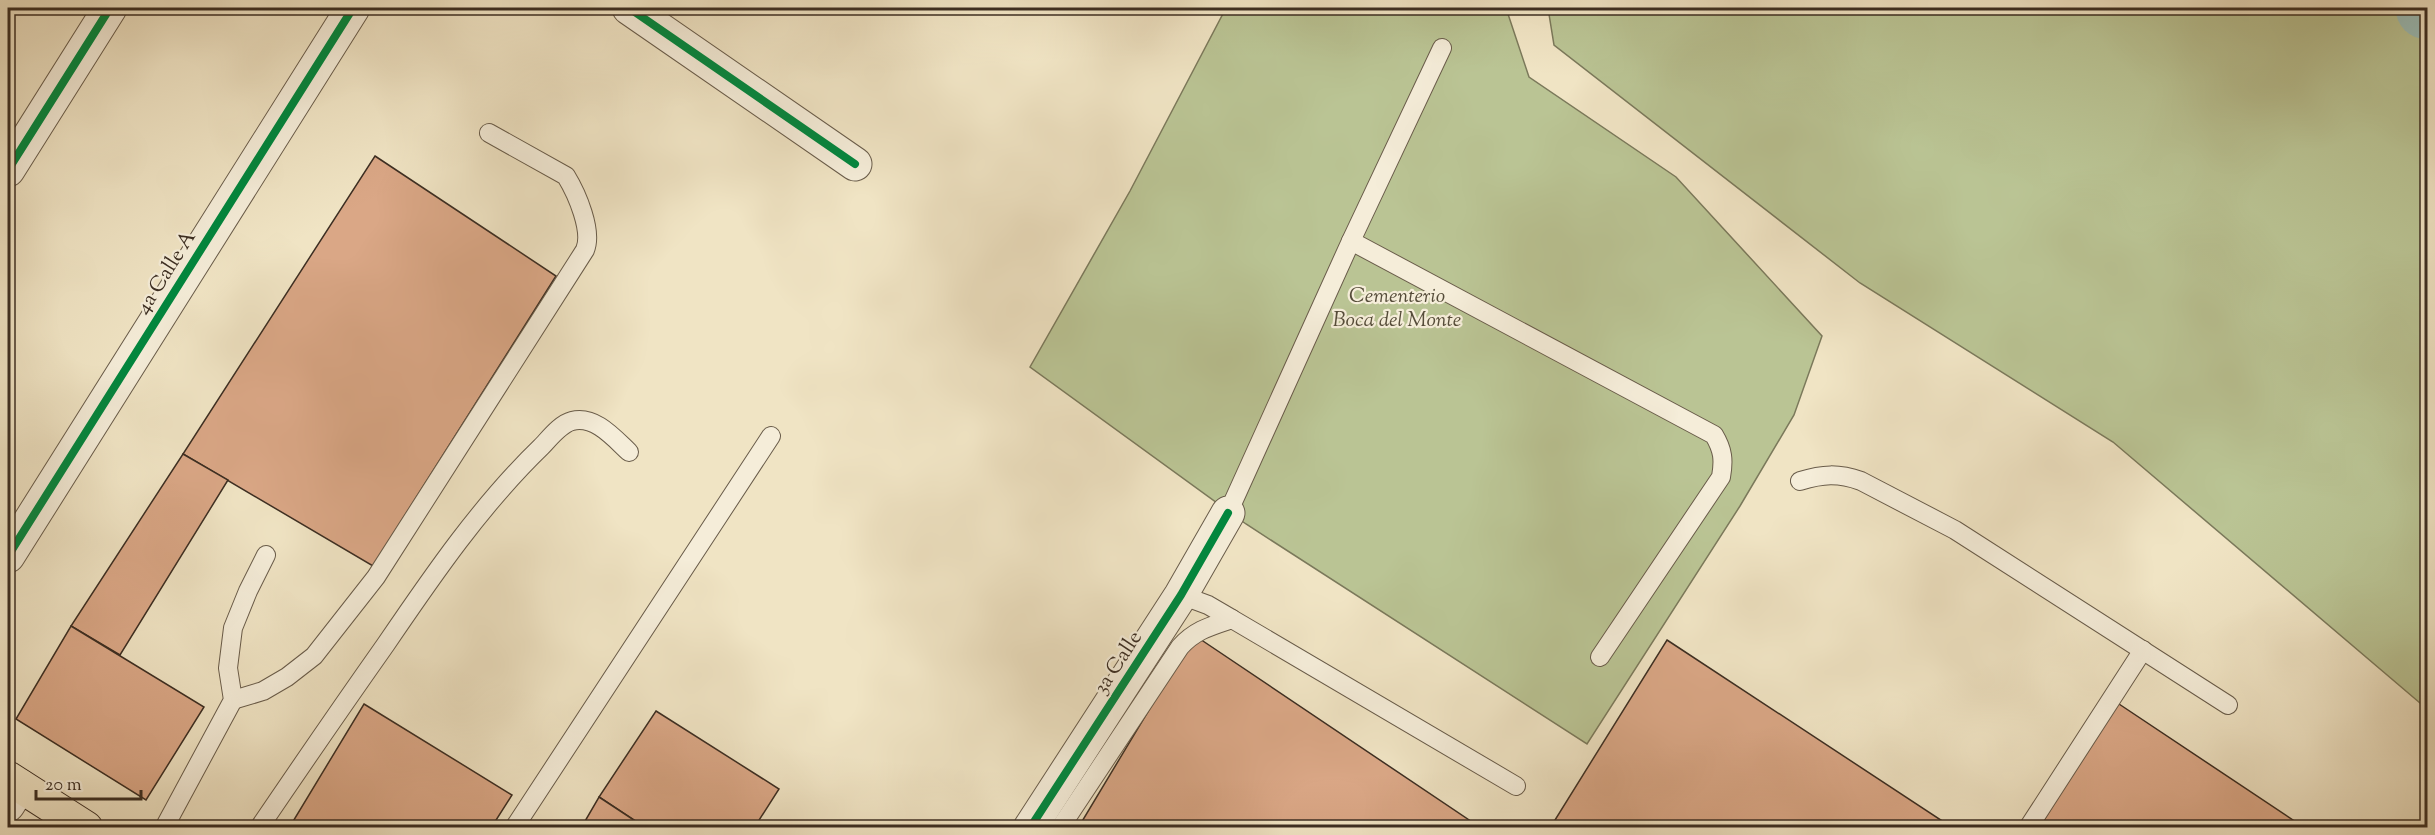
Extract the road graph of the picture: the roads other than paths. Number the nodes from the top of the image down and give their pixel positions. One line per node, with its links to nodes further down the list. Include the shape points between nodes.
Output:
1 (110, 8): 7 (street)
2 (353, 8): 14 (street, 4a Calle A)
3 (629, 8): 6 (street)
4 (1442, 48): 8 (lane)
5 (489, 133): 19 (lane, via 566,176 587,231 585,250 376,577 314,656 271,686)
6 (855, 164)
7 (8, 170)
8 (1351, 241): 12 (lane); 18 (lane, via 1713,435 1721,448 1721,477)
9 (771, 436): 26 (lane)
10 (629, 452): 25 (lane, via 602,427 582,420 565,424 533,455 439,566)
11 (1800, 481): 17 (lane, via 1830,474 1861,481 1955,530)
12 (1228, 513): 15 (street, 3a Calle)
13 (266, 555): 19 (lane, via 233,628 228,668)
14 (8, 556)
15 (1181, 595): 16 (lane); 27 (street, 3a Calle)
16 (1232, 619): 21 (lane); 28 (lane, via 1200,630 1180,647)
17 (2143, 650): 20 (lane); 29 (lane)
18 (1600, 657)
19 (233, 700): 24 (lane)
20 (2228, 705)
21 (1516, 786)
22 (12, 789): 23 (main road)
23 (86, 828)
24 (164, 828)
25 (259, 828)
26 (514, 828)
27 (1030, 828)
28 (1060, 828)
29 (2028, 828)

